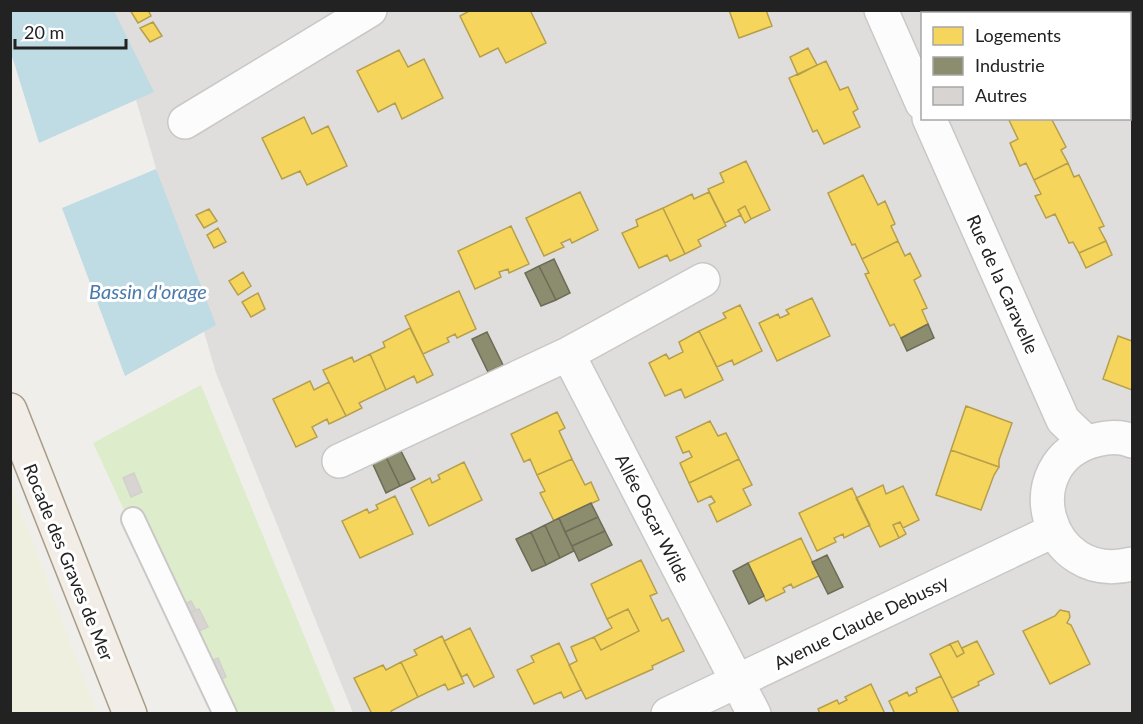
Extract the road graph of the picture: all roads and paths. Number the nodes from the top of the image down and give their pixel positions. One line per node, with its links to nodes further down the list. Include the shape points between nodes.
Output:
1 (370, 10): 5 (street)
2 (881, 10): 3 (street)
3 (921, 101)
4 (930, 120): 10 (street, Rue de la Caravelle, via 1063,420)
5 (185, 122)
6 (703, 280): 7 (street)
7 (568, 354): 11 (street); 15 (street, Allée Oscar Wilde)
8 (10, 410): 16 (main road, Rocade des Graves de Mer)
9 (1132, 441): 10 (street, via 1106,437)
10 (1086, 442): 13 (street, via 1068,454 1055,470 1048,490 1047,511)
11 (339, 461)
12 (132, 519): 17 (lane)
13 (1053, 531): 14 (street, via 1065,548 1080,559 1099,566); 15 (street, Avenue Claude Debussy)
14 (1132, 564)
15 (738, 681): 18 (street, Avenue Claude Debussy); 19 (street, Allée Oscar Wilde)
16 (130, 714)
17 (225, 714)
18 (668, 714)
19 (754, 714)

